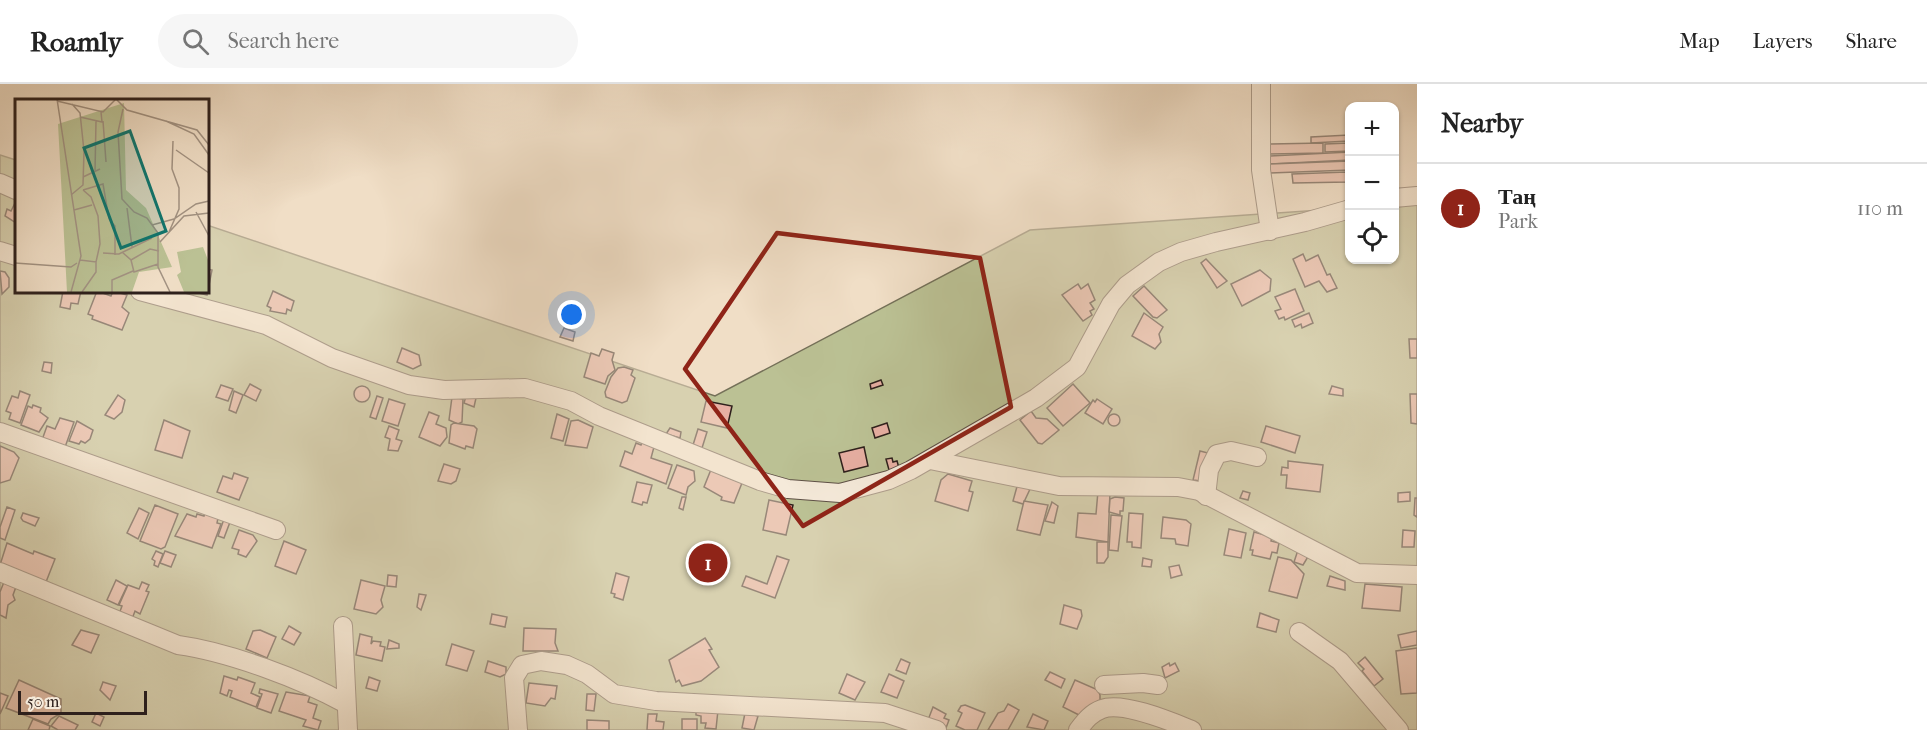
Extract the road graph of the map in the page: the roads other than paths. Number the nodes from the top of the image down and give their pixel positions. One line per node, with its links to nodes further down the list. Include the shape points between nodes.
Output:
1 (1261, 84): 7 (street, via 1261,170)
2 (0, 183): 3 (street)
3 (15, 190)
4 (1417, 196): 5 (street)
5 (1399, 198)
6 (1346, 210): 7 (street)
7 (1270, 231): 13 (street, via 1198,247 1159,262 1127,285 1111,304 1077,367 1023,406)
8 (0, 251): 9 (street)
9 (15, 256)
10 (144, 292): 13 (street, via 266,325 332,358 410,385 444,390 525,388 571,401 599,416 788,489 840,493 856,490 889,480)
11 (0, 432): 15 (street)
12 (1257, 457): 14 (street, via 1231,450 1217,454 1209,470)
13 (930, 460): 14 (street, via 1059,486 1178,487)
14 (1206, 496): 17 (street, via 1357,573)
15 (276, 530)
16 (0, 572): 21 (street, via 178,645 196,647 276,673)
17 (1417, 575)
18 (343, 626): 21 (street)
19 (1299, 632): 28 (street, via 1340,661)
20 (1104, 685): 22 (street, via 1150,684)
21 (346, 704): 23 (street)
22 (1144, 713): 26 (street, via 1113,706 1104,708 1090,715); 27 (street)
23 (348, 730)
24 (518, 730): 25 (street, via 514,678 522,665 540,661 579,669 614,694 656,701 885,713)
25 (937, 730)
26 (1078, 730)
27 (1192, 730)
28 (1399, 730)

